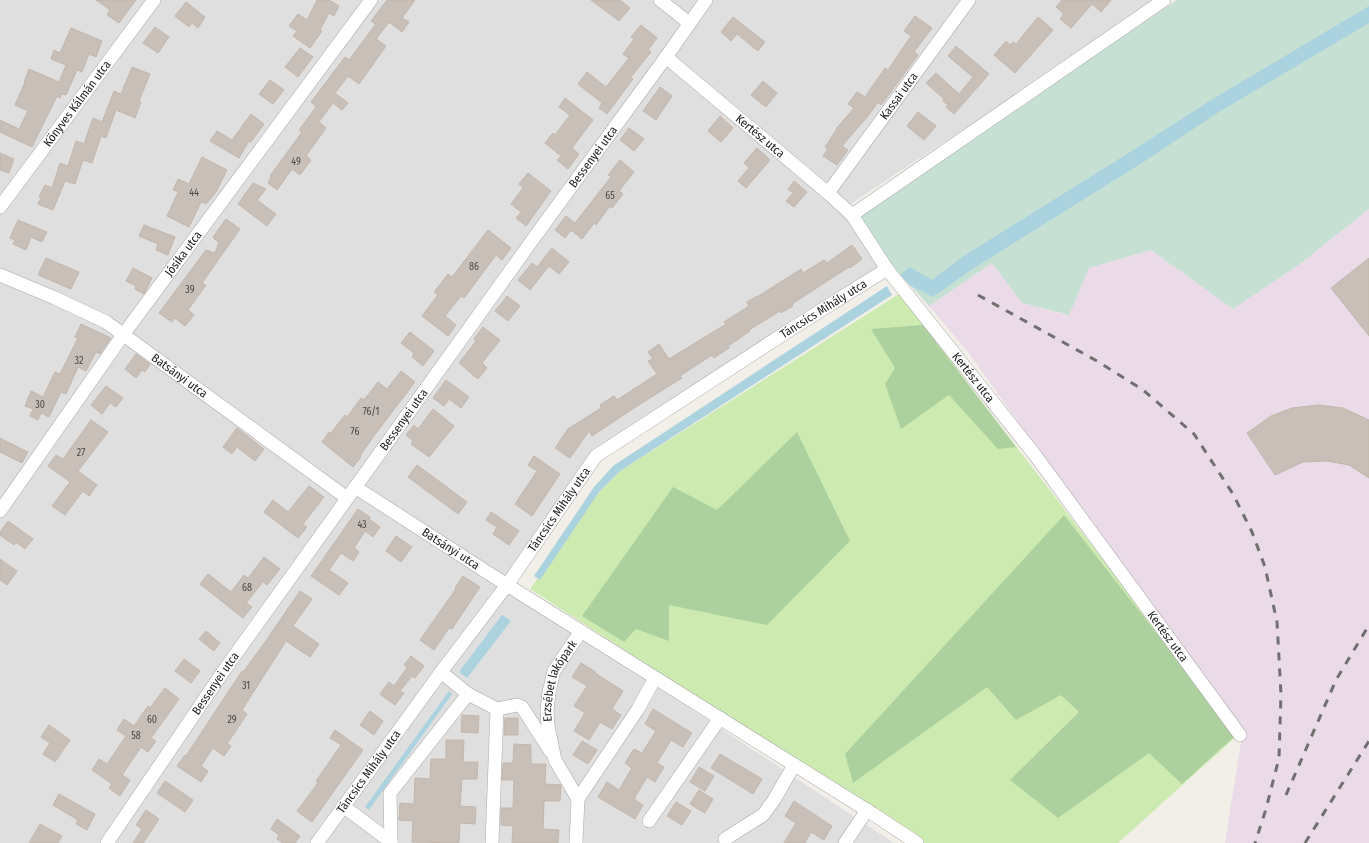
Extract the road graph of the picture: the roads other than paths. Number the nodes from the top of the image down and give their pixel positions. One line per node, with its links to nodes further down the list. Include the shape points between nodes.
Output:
1 (154, 0): 10 (street, Könyves Kálmán utca)
2 (371, 0): 14 (street, Jósika utca)
3 (660, 0): 7 (street)
4 (706, 0): 7 (street, Bessenyei utca)
5 (969, 0): 9 (street, Kassai utca)
6 (1164, 0): 11 (street)
7 (689, 23): 8 (street, Bessenyei utca)
8 (666, 57): 9 (street, Kertész utca); 15 (street, Bessenyei utca)
9 (828, 193): 11 (street, Kertész utca)
10 (0, 207)
11 (852, 215): 12 (street, Kertész utca)
12 (887, 269): 18 (street, Táncsics Mihály utca, via 596,456); 27 (street, Kertész utca, via 1035,455)
13 (0, 275): 14 (street, Batsányi utca, via 106,322)
14 (123, 335): 16 (street, Batsányi utca); 17 (street, Jósika utca)
15 (355, 487): 16 (street, Bessenyei utca); 18 (street, Batsányi utca)
16 (347, 498): 36 (street, Bessenyei utca, via 225,669)
17 (0, 511)
18 (507, 585): 19 (street, Erzsébet lakópark); 20 (street, Táncsics Mihály utca)
19 (581, 631): 21 (street, Erzsébet lakópark); 24 (street, Erzsébet lakópark, via 554,671 549,692)
20 (441, 672): 22 (street); 31 (street, Táncsics Mihály utca)
21 (655, 678): 25 (street, Erzsébet lakópark); 30 (street, via 638,709)
22 (468, 694): 23 (street); 35 (street, via 390,793)
23 (497, 709): 26 (street, via 517,705 522,707); 38 (street)
24 (548, 716): 26 (street); 28 (street, Erzsébet lakópark)
25 (720, 718): 29 (street, Erzsébet lakópark); 33 (street)
26 (532, 722): 28 (street)
27 (1240, 735)
28 (555, 760): 30 (street, Erzsébet lakópark)
29 (794, 765): 32 (street, Erzsébet lakópark); 34 (street, via 763,815)
30 (578, 799): 39 (street)
31 (343, 806): 35 (street); 37 (street, Táncsics Mihály utca)
32 (866, 810): 40 (street); 41 (street, Erzsébet lakópark)
33 (649, 821)
34 (725, 839)
35 (391, 842)
36 (107, 843)
37 (318, 843)
38 (492, 843)
39 (576, 843)
40 (845, 843)
41 (917, 843)

